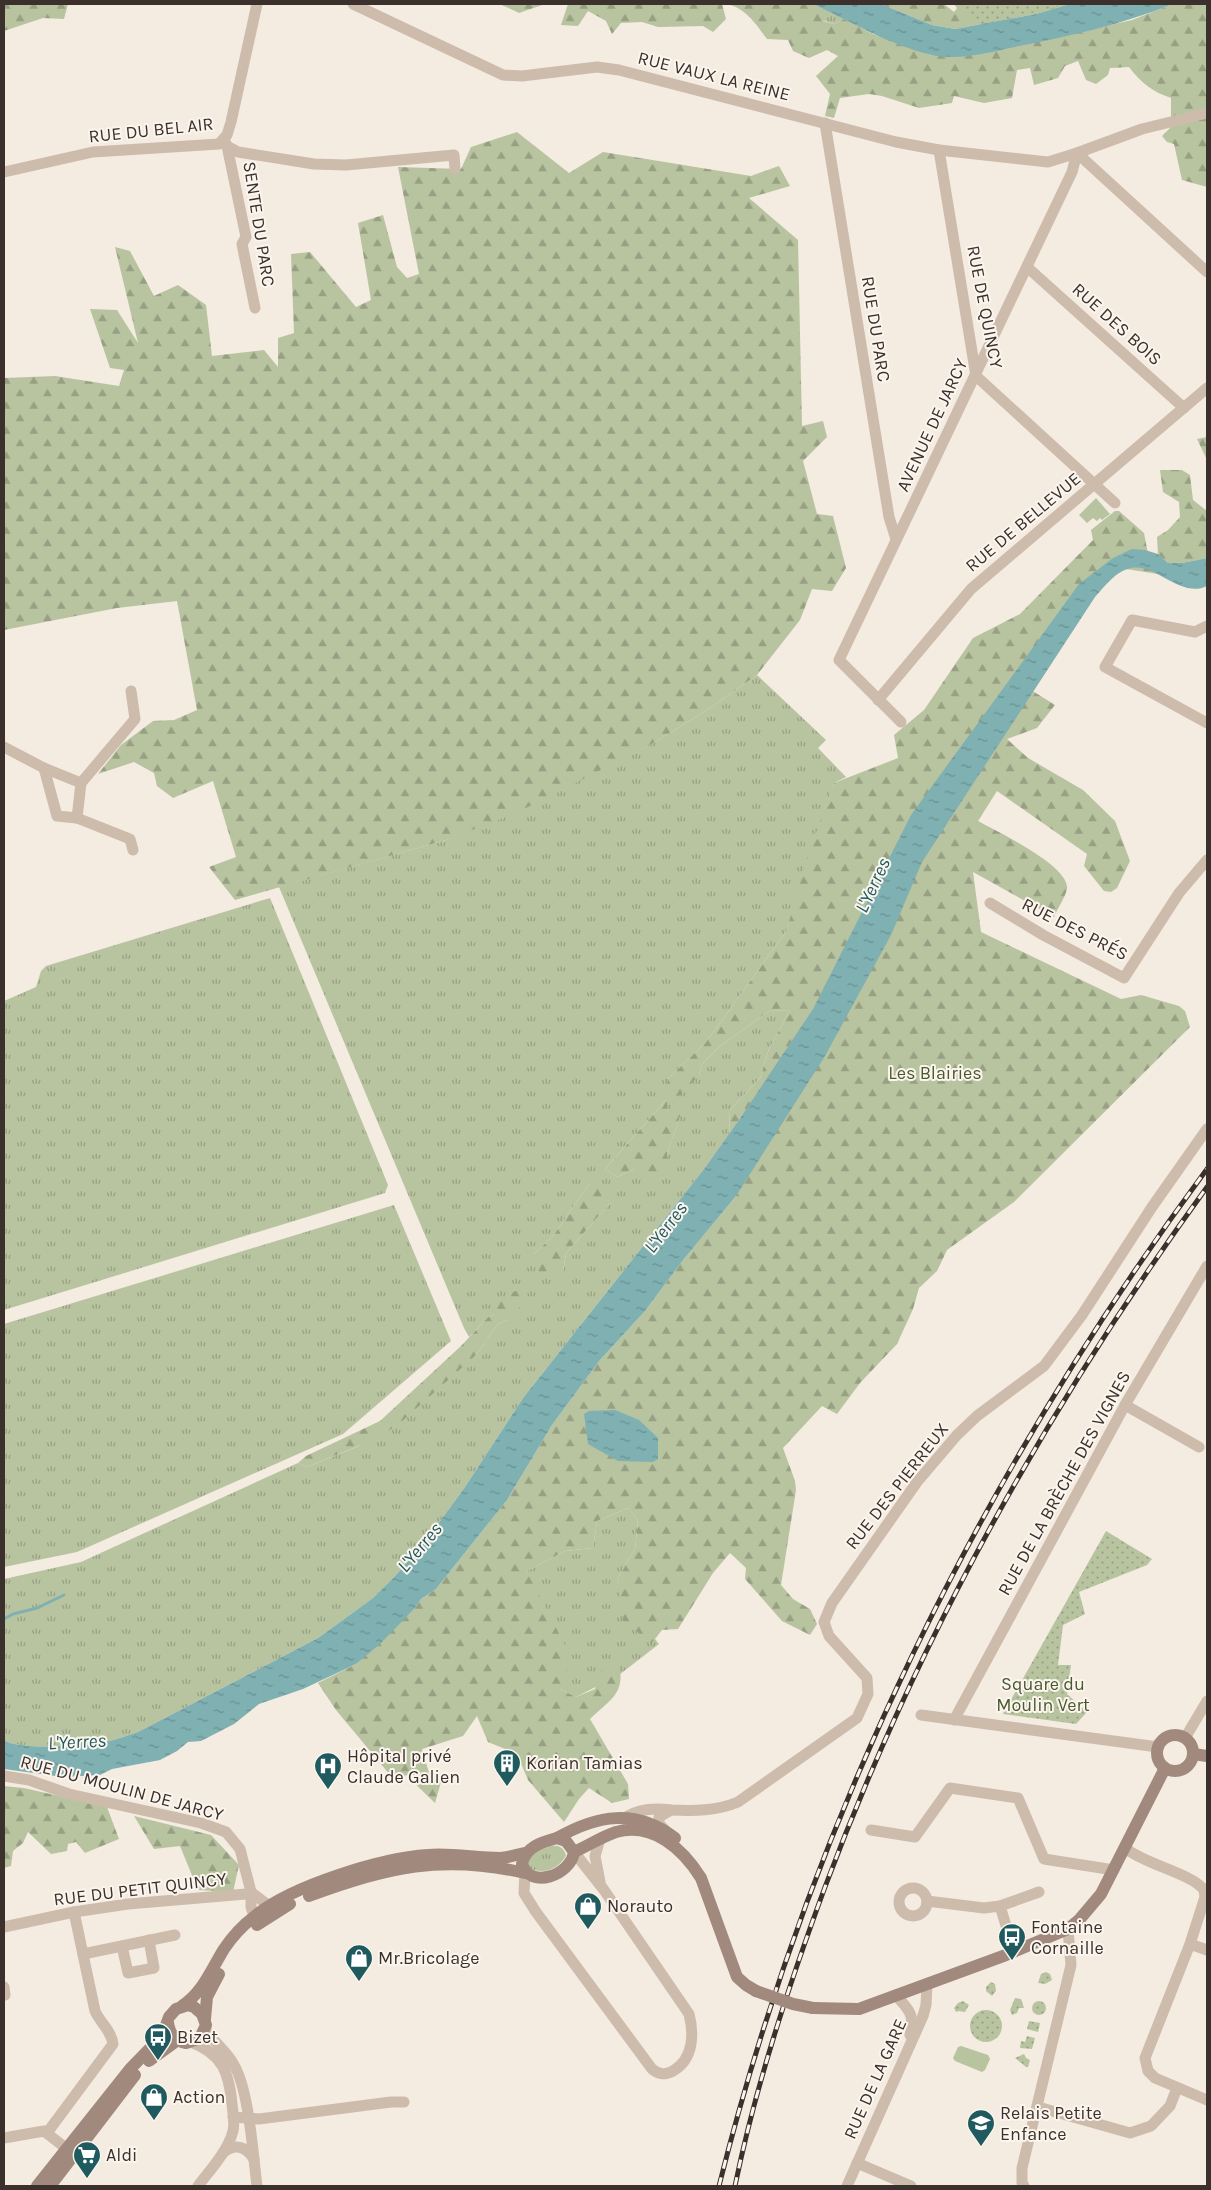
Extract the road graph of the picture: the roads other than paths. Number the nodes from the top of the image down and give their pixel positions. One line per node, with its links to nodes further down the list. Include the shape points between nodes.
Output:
1 (257, 4): 5 (street, RUE DU BEL AIR)
2 (353, 4): 4 (street, RUE VAUX LA REINE, via 502,75 522,76 597,67 619,70)
3 (1207, 113): 7 (street, RUE VAUX LA REINE, via 1142,129)
4 (826, 123): 6 (street, RUE VAUX LA REINE); 18 (street, RUE DU PARC, via 889,517)
5 (225, 143): 8 (street, via 238,152 314,164 346,165 454,155); 9 (street, RUE DU BEL AIR, via 93,152); 12 (street, SENTE DU PARC, via 246,237 242,244)
6 (939, 150): 7 (street, RUE VAUX LA REINE, via 1048,162); 13 (street, RUE DE QUINCY)
7 (1077, 154): 10 (street, AVENUE DE JARCY, via 1072,172); 11 (street)
8 (455, 169)
9 (4, 172)
10 (1027, 267): 13 (street, AVENUE DE JARCY); 15 (street, RUE DES BOIS)
11 (1207, 272)
12 (255, 308)
13 (976, 376): 16 (street, RUE DE QUINCY); 18 (street, AVENUE DE JARCY)
14 (1207, 388): 15 (street, RUE DE BELLEVUE)
15 (1184, 408): 16 (street, RUE DE BELLEVUE)
16 (1095, 484): 17 (street, RUE DE QUINCY); 21 (street, RUE DE BELLEVUE, via 971,589)
17 (1114, 502)
18 (896, 539): 21 (street, AVENUE DE JARCY, via 839,660)
19 (1207, 626): 23 (street, via 1195,632 1132,620 1104,667)
20 (130, 691): 26 (street, via 135,719)
21 (878, 700): 22 (street)
22 (901, 722)
23 (1207, 723)
24 (4, 747): 25 (street)
25 (44, 768): 26 (street); 27 (street, via 57,816)
26 (81, 782): 27 (street)
27 (77, 818): 28 (street, via 130,839)
28 (133, 850)
29 (1207, 860): 30 (street, RUE DES PRÉS, via 1179,892 1124,978)
30 (990, 903)
31 (1207, 1129): 44 (street, RUE DES PIERREUX, via 1044,1366 957,1435 917,1482 832,1603 824,1622 829,1636 867,1678 868,1694 857,1718 738,1802 708,1810)
32 (1207, 1266): 33 (street, RUE DE LA BRÈCHE DES VIGNES)
33 (1126, 1405): 34 (street); 37 (street, RUE DE LA BRÈCHE DES VIGNES)
34 (1199, 1447)
35 (1207, 1701): 38 (street)
36 (920, 1715): 37 (street)
37 (954, 1720): 39 (street)
38 (1185, 1738): 39 (main road, via 1169,1736); 40 (main road)
39 (1158, 1747): 42 (main road, via 1158,1759)
40 (1193, 1754): 41 (main road); 42 (main road, via 1185,1768 1175,1771)
41 (1207, 1756)
42 (1165, 1768): 50 (main road)
43 (4, 1776): 56 (street, RUE DU MOULIN DE JARCY, via 216,1828 240,1849)
44 (671, 1810): 45 (street, via 648,1809); 46 (street, via 659,1817 659,1824)
45 (626, 1817): 46 (main road, via 653,1823); 48 (main road, via 583,1827)
46 (665, 1830): 58 (main road, via 684,1846 698,1866)
47 (871, 1830): 53 (street, via 915,1837 950,1788 1018,1798 1044,1858)
48 (557, 1838): 51 (main road, via 566,1841); 52 (main road, via 536,1845)
49 (600, 1839): 51 (main road); 55 (street, via 595,1856); 58 (main road, via 626,1831 663,1838 676,1846 693,1865)
50 (1125, 1848): 53 (main road); 68 (street, via 1134,1856 1204,1890 1205,1897)
51 (574, 1852): 54 (main road, via 572,1861 557,1874 537,1878); 55 (street)
52 (526, 1853): 54 (main road, via 522,1864); 60 (main road, via 502,1858 429,1855 391,1860 354,1870)
53 (1114, 1870): 65 (main road, via 1088,1911)
54 (525, 1873): 55 (street, via 524,1893 536,1912 652,2069 665,2074 686,2060 693,2028 689,2014); 81 (main road, via 458,1863 415,1866 366,1876 297,1900 269,1916 239,1942 207,1997)
55 (602, 1889)
56 (251, 1892): 60 (street); 62 (street, RUE DU PETIT QUINCY); 63 (street, RUE DU MOULIN DE JARCY, via 249,1897)
57 (1040, 1892): 61 (street)
58 (709, 1897): 75 (main road, bridge, via 737,1977 756,1991 813,2008 859,2009)
59 (927, 1901): 61 (street, via 984,1908)
60 (268, 1905): 63 (main road)
61 (1000, 1906): 71 (street)
62 (74, 1912): 64 (street, RUE DU PETIT QUINCY); 72 (street)
63 (254, 1916): 78 (main road, via 225,1948 199,1992)
64 (4, 1927)
65 (1068, 1929): 71 (main road); 88 (street, via 1071,1965)
66 (175, 1935): 67 (street)
67 (149, 1940): 69 (street); 69 (street, via 154,1968 128,1973)
68 (1190, 1944): 70 (street); 85 (street, via 1145,2058 1148,2071 1155,2078)
69 (122, 1946): 72 (street)
70 (1207, 1950)
71 (1014, 1952): 73 (main road)
72 (83, 1954): 91 (street, via 95,2011 100,2022 112,2033 113,2044)
73 (927, 1984): 75 (main road); 77 (street, RUE DE LA GARE)
74 (4, 1987): 76 (street)
75 (896, 1995): 79 (street)
76 (4, 1996)
77 (926, 2005): 79 (street, via 914,2009); 84 (street, RUE DE LA GARE)
78 (182, 2006): 80 (main road, via 172,2012); 81 (main road, via 194,2007)
79 (906, 2006): 84 (street, via 913,2024)
80 (168, 2022): 82 (main road, via 171,2034); 93 (main road, via 162,2036 130,2068)
81 (205, 2024): 83 (main road, via 200,2038); 90 (street, via 236,2067)
82 (178, 2040): 83 (main road); 98 (main road, via 136,2074)
83 (191, 2042): 89 (street, via 205,2048 225,2068 230,2080)
84 (906, 2049): 96 (street, RUE DE LA GARE)
85 (1177, 2088): 86 (street); 88 (street, via 1170,2106 1151,2126 1130,2133)
86 (1207, 2100)
87 (404, 2102): 90 (street, via 259,2119)
88 (1038, 2107): 103 (street, via 1022,2168)
89 (233, 2117): 90 (street); 94 (street, via 233,2131)
90 (248, 2117): 95 (street)
91 (46, 2133): 92 (street); 93 (street)
92 (4, 2138)
93 (67, 2149): 97 (main road)
94 (221, 2154): 95 (street, via 240,2146); 99 (street)
95 (254, 2159): 100 (street)
96 (858, 2163): 101 (street, RUE DE LA GARE); 102 (street)
97 (37, 2186)
98 (50, 2186)
99 (198, 2186)
100 (257, 2186)
101 (847, 2186)
102 (911, 2186)
103 (1024, 2186)

